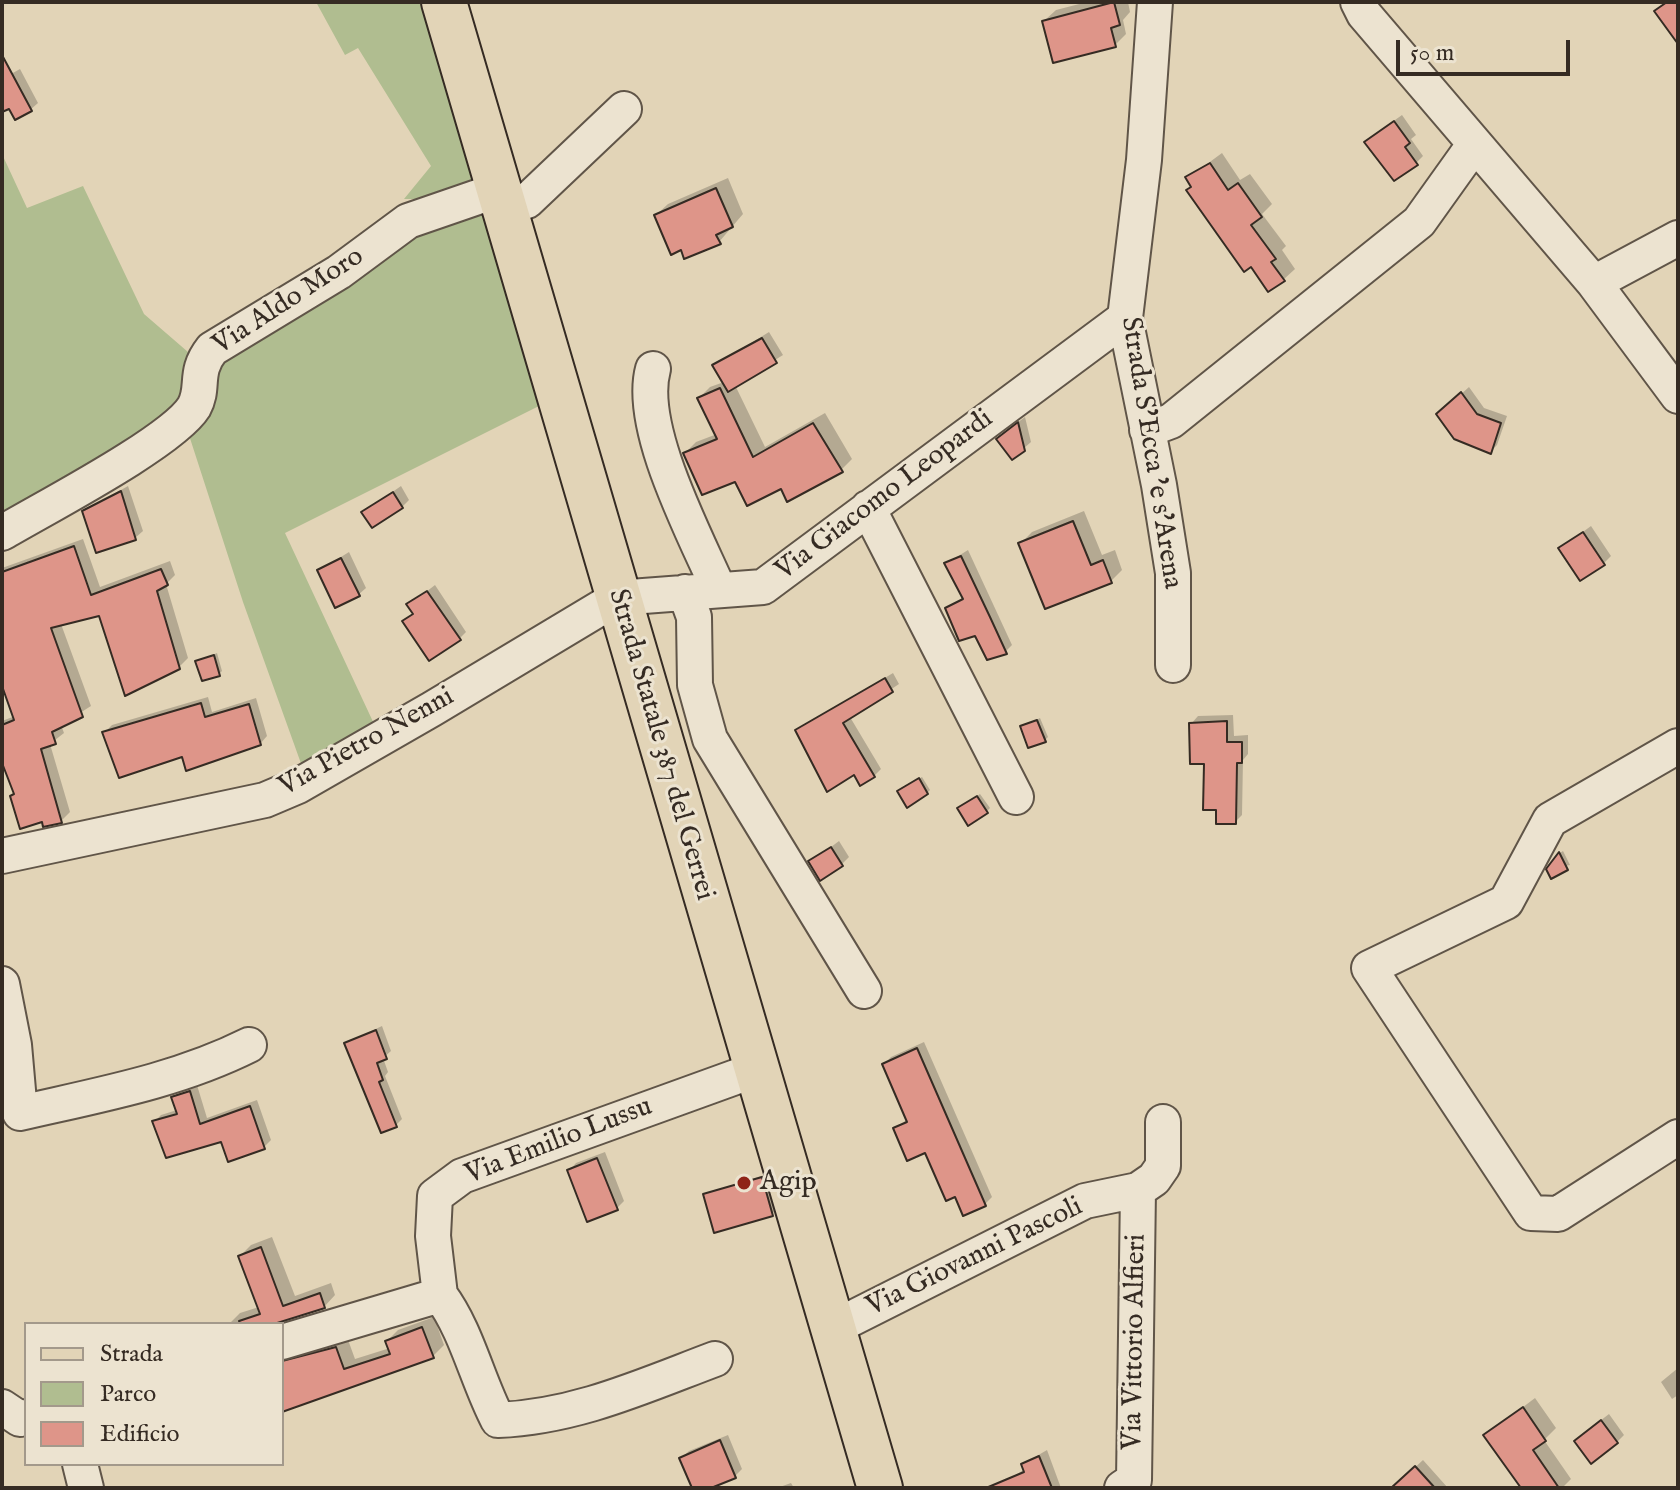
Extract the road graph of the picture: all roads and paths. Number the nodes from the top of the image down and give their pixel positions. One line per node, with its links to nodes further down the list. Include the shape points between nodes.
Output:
1 (444, 2): 6 (main road, Strada Statale 387 del Gerrei)
2 (1155, 2): 9 (street, Strada S'Ecca 'e s'Arena)
3 (1358, 2): 5 (street)
4 (624, 109): 6 (street, Via Aldo Moro, via 527,201)
5 (1474, 145): 8 (street); 12 (street, via 1419,222 1171,421)
6 (501, 198): 14 (street, Via Aldo Moro, via 408,221 339,272 212,349 201,362 194,406 172,431); 17 (main road, Strada Statale 387 del Gerrei)
7 (1678, 238): 8 (street)
8 (1594, 283): 11 (street)
9 (1125, 318): 12 (street, Strada S'Ecca 'e s'Arena); 13 (street, Via Giacomo Leopardi)
10 (653, 369): 15 (street, via 648,387 654,428)
11 (1678, 396)
12 (1147, 430): 18 (street, Strada S'Ecca 'e s'Arena, via 1173,573)
13 (868, 508): 15 (street, Via Giacomo Leopardi, via 763,587); 20 (street)
14 (2, 533)
15 (719, 590): 16 (street, Via Giacomo Leopardi)
16 (685, 592): 17 (street, Via Giacomo Leopardi); 23 (street, via 694,617 695,685 710,739)
17 (617, 598): 21 (street, Via Pietro Nenni, via 298,786 265,800); 26 (main road, Strada Statale 387 del Gerrei)
18 (1173, 665)
19 (1678, 746): 28 (street, via 1550,820 1506,902 1369,968 1531,1213 1558,1214)
20 (1016, 797)
21 (2, 856)
22 (2, 984): 25 (street)
23 (864, 991)
24 (249, 1045): 25 (street, via 154,1082 20,1113)
25 (8, 1046)
26 (755, 1070): 30 (street, Via Emilio Lussu, via 462,1176 435,1196 433,1236); 31 (main road, Strada Statale 387 del Gerrei)
27 (1163, 1122): 29 (street, via 1163,1166)
28 (1678, 1137)
29 (1138, 1190): 31 (street, Via Giovanni Pascoli, via 1085,1201); 37 (street, Via Vittorio Alfieri, via 1134,1480)
30 (440, 1295): 32 (street); 33 (street, via 454,1313 498,1420 577,1411)
31 (831, 1329): 36 (main road, Strada Statale 387 del Gerrei)
32 (284, 1341)
33 (715, 1359)
34 (80, 1466): 35 (street)
35 (86, 1488)
36 (880, 1488)
37 (1122, 1488)

